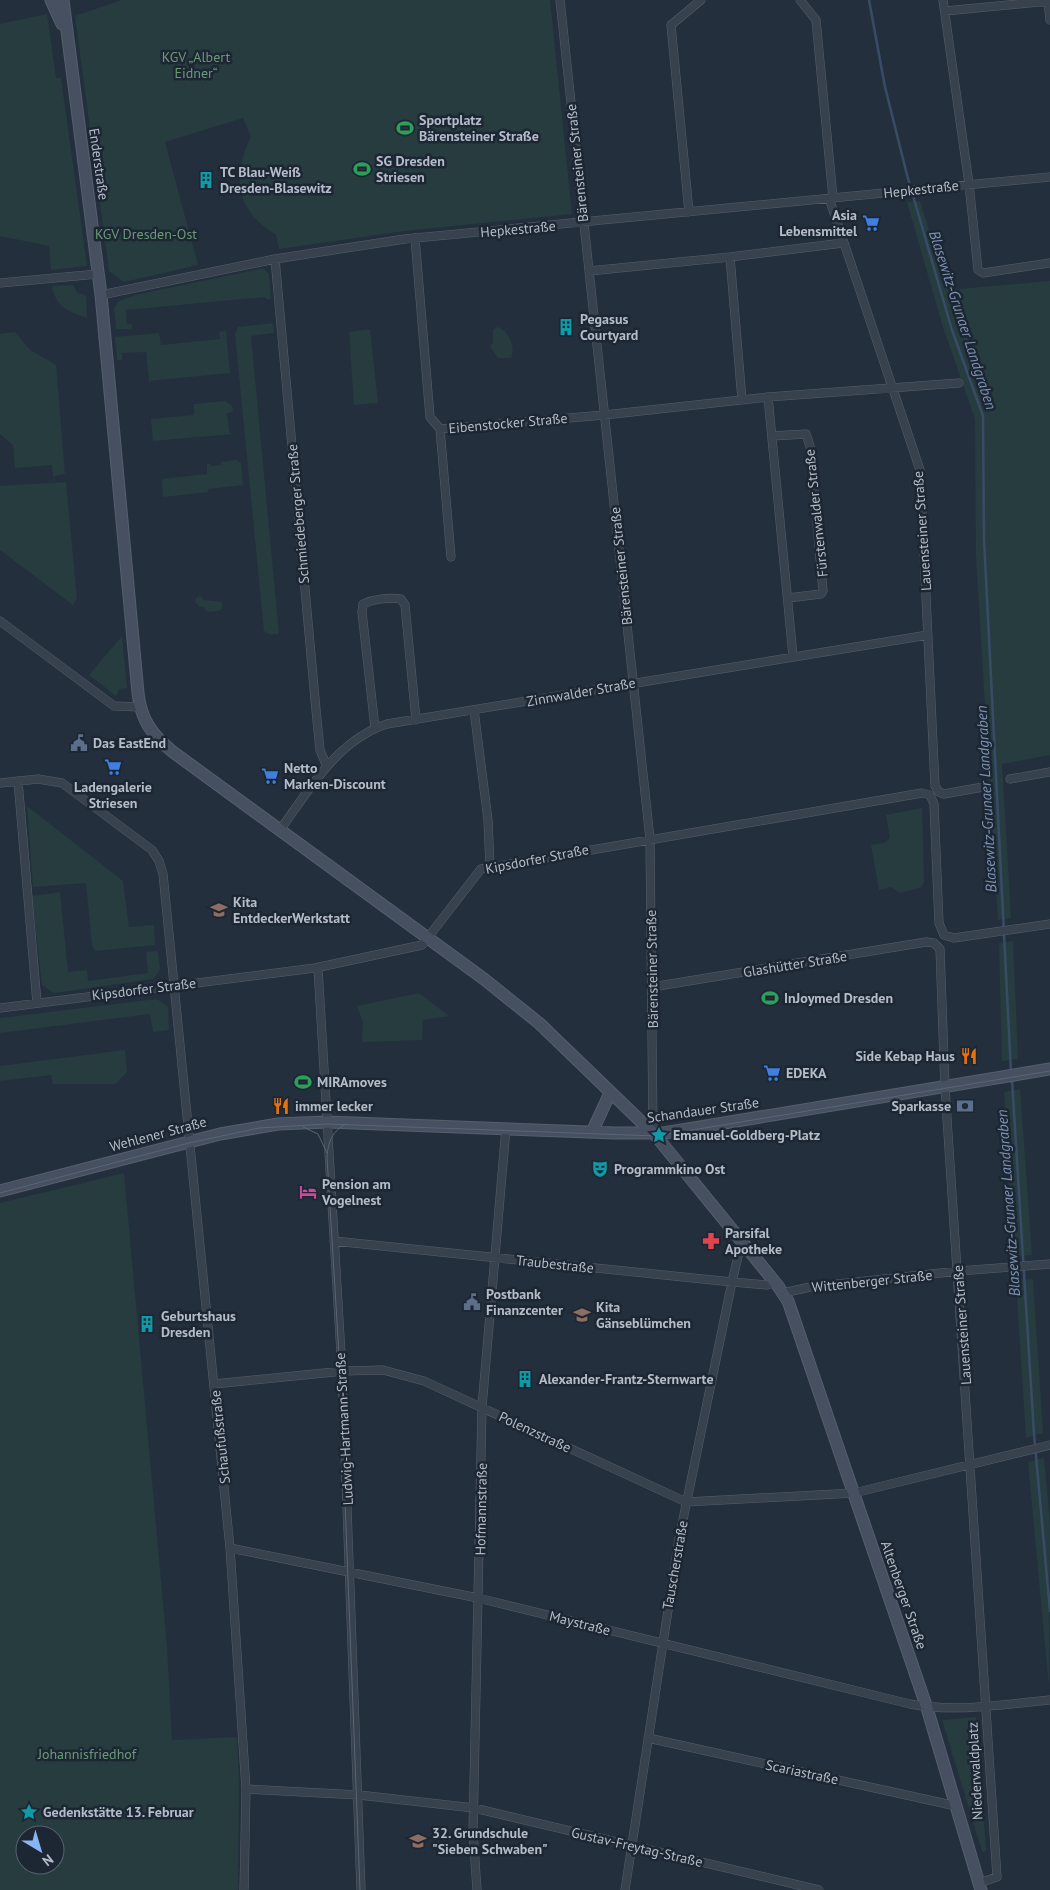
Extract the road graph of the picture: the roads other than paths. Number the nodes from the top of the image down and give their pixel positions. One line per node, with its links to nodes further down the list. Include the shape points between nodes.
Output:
1 (51, 0): 10 (main road, Enderstraße)
2 (63, 0): 10 (main road, Enderstraße)
3 (560, 0): 15 (street, Bärensteiner Straße)
4 (701, 0): 14 (street, via 672,23)
5 (800, 0): 13 (street, Lauensteiner Straße, via 816,20)
6 (943, 0): 8 (street)
7 (1049, 1): 8 (street); 9 (street)
8 (945, 12): 12 (street)
9 (1050, 20)
10 (67, 37): 22 (main road, Enderstraße)
11 (1050, 177): 12 (street, Hepkestraße)
12 (969, 184): 13 (street, Hepkestraße); 20 (street, Hepkestraße, via 978,270 983,273)
13 (831, 198): 14 (street, Hepkestraße); 17 (street, Lauensteiner Straße)
14 (689, 212): 15 (street, Hepkestraße)
15 (583, 222): 16 (street, Hepkestraße); 21 (street, Bärensteiner Straße)
16 (415, 238): 19 (street, Hepkestraße); 30 (street, Eibenstocker Straße, via 430,417)
17 (843, 243): 18 (street); 26 (street, Lauensteiner Straße)
18 (730, 258): 21 (street); 28 (street)
19 (275, 259): 24 (street, Hepkestraße); 42 (street, Schmiedeberger Straße, via 320,750)
20 (1050, 263)
21 (588, 271): 29 (street, Bärensteiner Straße)
22 (98, 274): 23 (street); 24 (main road, Enderstraße)
23 (0, 283)
24 (101, 295): 38 (main road, Enderstraße)
25 (959, 383): 26 (street, Eibenstocker Straße)
26 (892, 388): 27 (street, Eibenstocker Straße); 35 (street, Lauensteiner Straße, via 920,470)
27 (768, 397): 28 (street, Eibenstocker Straße); 31 (street)
28 (742, 400): 29 (street, Eibenstocker Straße)
29 (604, 415): 30 (street, Eibenstocker Straße); 37 (street, Bärensteiner Straße)
30 (440, 430): 32 (street)
31 (772, 436): 33 (street); 33 (street, Fürstenwalder Straße, via 806,434 810,455 823,591 821,594)
32 (451, 557)
33 (788, 598): 36 (street)
34 (0, 621): 38 (street, via 118,708)
35 (928, 635): 36 (street, Zinnwalder Straße); 48 (street, Lauensteiner Straße)
36 (793, 656): 37 (street, Zinnwalder Straße)
37 (634, 682): 39 (street, Zinnwalder Straße); 50 (street, Bärensteiner Straße)
38 (140, 707): 49 (main road, Enderstraße, via 146,725 161,742)
39 (474, 710): 40 (street, Zinnwalder Straße); 51 (street, via 488,820)
40 (416, 720): 41 (street, Zinnwalder Straße); 41 (street, via 404,605 401,599 394,598 369,601 363,604 362,612)
41 (375, 728): 42 (street, Zinnwalder Straße, via 348,745)
42 (327, 767): 49 (street, Zinnwalder Straße)
43 (1050, 772): 44 (street)
44 (1010, 778)
45 (18, 781): 46 (street, Schaufußstraße); 56 (street, Schaufußstraße, via 38,779 62,783 152,850 159,861 165,886); 58 (street)
46 (0, 783)
47 (983, 787): 48 (street, Kipsdorfer Straße, via 944,794)
48 (933, 792): 50 (street, Kipsdorfer Straße); 52 (street, Lauensteiner Straße, via 939,924 944,935 954,938)
49 (280, 830): 53 (main road, Enderstraße)
50 (650, 838): 51 (street, Kipsdorfer Straße); 57 (street, Bärensteiner Straße)
51 (490, 867): 53 (street, Kipsdorfer Straße, via 481,868)
52 (1050, 924)
53 (428, 938): 55 (street, Kipsdorfer Straße, via 422,945); 62 (main road, Altenberger Straße, via 518,1005)
54 (937, 945): 57 (street, Glashütter Straße, via 926,942); 61 (street, Lauensteiner Straße, via 941,956)
55 (318, 968): 56 (street, Kipsdorfer Straße); 63 (street, Ludwig-Hartmann-Straße)
56 (173, 985): 58 (street, Kipsdorfer Straße); 67 (street, Schaufußstraße)
57 (652, 987): 66 (street, Bärensteiner Straße)
58 (37, 1003): 59 (street, Kipsdorfer Straße)
59 (0, 1008)
60 (1050, 1069): 61 (main road, Schandauer Straße)
61 (945, 1087): 66 (main road, Schandauer Straße); 73 (street, Lauensteiner Straße)
62 (610, 1093): 65 (main road); 66 (main road, Altenberger Straße)
63 (327, 1122): 64 (main road, Schandauer Straße); 67 (main road, Wehlener Straße, via 262,1126); 69 (street, Ludwig-Hartmann-Straße)
64 (506, 1128): 65 (main road, Schandauer Straße); 71 (street, Hofmannstraße)
65 (592, 1132): 66 (main road, Schandauer Straße)
66 (653, 1133): 70 (main road, Altenberger Straße)
67 (189, 1142): 68 (main road, Wehlener Straße); 78 (street, Schaufußstraße)
68 (0, 1191)
69 (334, 1241): 71 (street, Traubestraße); 77 (street, Ludwig-Hartmann-Straße)
70 (744, 1245): 74 (street, Tauscherstraße, via 739,1252); 75 (main road, Altenberger Straße)
71 (496, 1258): 74 (street, Traubestraße); 79 (street, Hofmannstraße)
72 (1050, 1264): 73 (street, Wittenberger Straße)
73 (958, 1271): 76 (street, Wittenberger Straße); 81 (street, Lauensteiner Straße)
74 (732, 1282): 75 (street, Traubestraße, via 767,1285); 83 (street, Tauscherstraße)
75 (775, 1282): 76 (main road, Altenberger Straße)
76 (784, 1293): 82 (main road, Altenberger Straße)
77 (342, 1371): 78 (street, Polenzstraße); 79 (street, Polenzstraße, via 403,1373); 85 (street, Ludwig-Hartmann-Straße)
78 (214, 1384): 84 (street, Schaufußstraße)
79 (482, 1407): 83 (street, Polenzstraße); 86 (street, Hofmannstraße)
80 (1046, 1446): 81 (street, Polenzstraße)
81 (970, 1465): 82 (street, Polenzstraße); 89 (street, Lauensteiner Straße)
82 (854, 1493): 83 (street, Polenzstraße); 90 (main road, Altenberger Straße)
83 (686, 1502): 87 (street, Tauscherstraße)
84 (230, 1548): 85 (street, Maystraße); 92 (street, Schaufußstraße)
85 (350, 1572): 86 (street, Maystraße); 93 (street, Ludwig-Hartmann-Straße)
86 (478, 1598): 87 (street, Maystraße); 95 (street, Hofmannstraße)
87 (662, 1643): 90 (street, Maystraße); 91 (street, Tauscherstraße)
88 (1048, 1701): 89 (street)
89 (987, 1706): 90 (street, Niederwaldplatz); 97 (street, Niederwaldplatz, via 997,1877)
90 (927, 1708): 94 (main road, Niederwaldplatz)
91 (648, 1738): 94 (street, Scariastraße); 96 (street, Tauscherstraße)
92 (246, 1789): 93 (street, Gustav-Freytag-Straße); 98 (street, Schaufußstraße)
93 (359, 1795): 95 (street, Gustav-Freytag-Straße); 99 (street, Ludwig-Hartmann-Straße)
94 (956, 1806): 97 (main road, Niederwaldplatz)
95 (474, 1808): 96 (street, Gustav-Freytag-Straße); 100 (street, Hofmannstraße)
96 (630, 1846): 101 (street, Tauscherstraße); 102 (street, Gustav-Freytag-Straße)
97 (980, 1886)
98 (244, 1890)
99 (361, 1890)
100 (477, 1890)
101 (625, 1890)
102 (819, 1890)

